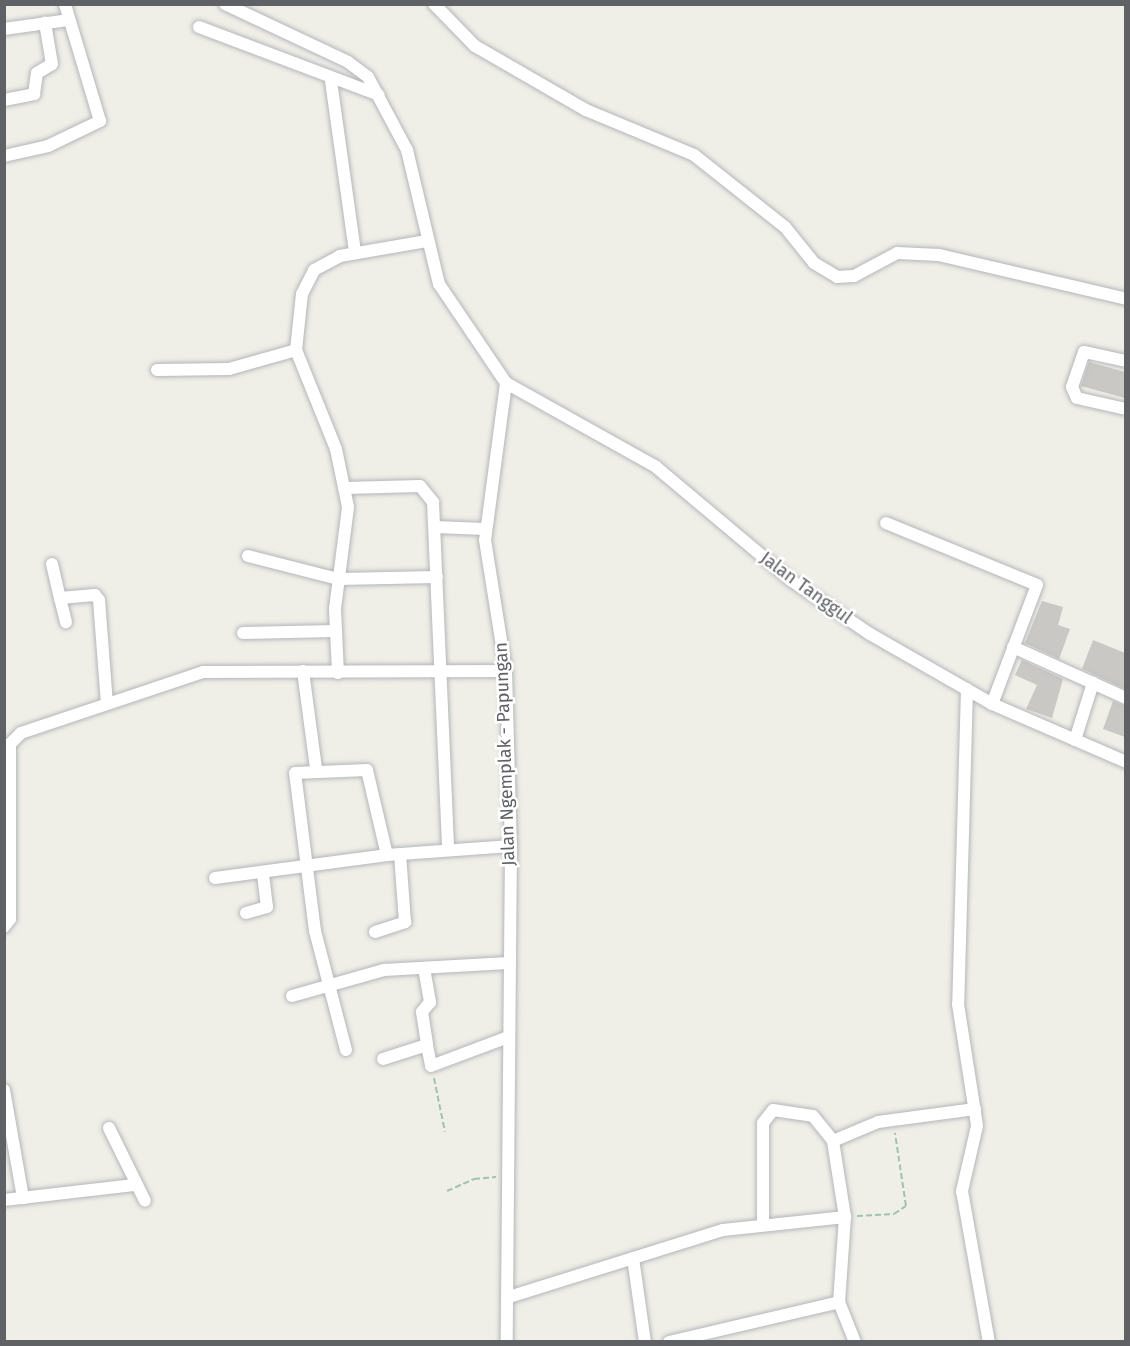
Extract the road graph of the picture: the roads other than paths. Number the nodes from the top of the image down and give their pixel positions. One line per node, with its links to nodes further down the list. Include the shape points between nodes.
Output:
1 (65, 4): 4 (street)
2 (225, 4): 9 (street, via 348,62)
3 (434, 4): 14 (street, via 475,46 586,110 694,155 784,227 813,263 837,277 854,276 897,253 939,255)
4 (69, 20): 5 (street); 11 (street, via 100,121 48,146)
5 (45, 23): 7 (street); 10 (street, via 52,64 37,73 35,93)
6 (199, 27): 8 (street)
7 (4, 29)
8 (331, 81): 9 (street); 13 (street)
9 (373, 86): 12 (street, via 407,150)
10 (4, 100)
11 (4, 156)
12 (427, 241): 13 (street); 18 (street, via 439,284)
13 (355, 251): 15 (street, via 322,265 306,282)
14 (1125, 298)
15 (296, 350): 17 (street, via 229,369); 20 (street)
16 (1125, 361): 19 (street, via 1084,352 1072,387 1077,398)
17 (157, 370)
18 (506, 383): 23 (street, Jalan Ngemplak - Papungan); 38 (street, Jalan Tanggul, via 656,467 792,581)
19 (1125, 409)
20 (345, 488): 22 (street, via 427,488); 27 (street)
21 (886, 523): 32 (street, via 1036,583)
22 (435, 527): 23 (street); 26 (street)
23 (485, 529): 34 (street, Jalan Ngemplak - Papungan)
24 (248, 556): 27 (street)
25 (52, 564): 28 (street)
26 (437, 577): 27 (street); 35 (street)
27 (338, 579): 30 (street)
28 (60, 598): 29 (street); 40 (street, via 95,595 99,600)
29 (66, 622)
30 (336, 631): 31 (street); 36 (street)
31 (243, 633)
32 (1013, 647): 37 (street); 41 (street)
33 (303, 671): 36 (street); 40 (street, via 203,672); 44 (street)
34 (506, 671): 35 (street); 45 (street, Jalan Ngemplak - Papungan)
35 (442, 672): 36 (street); 46 (street)
36 (338, 673)
37 (1093, 683): 39 (street); 42 (street)
38 (967, 690): 41 (street, Jalan Tanggul); 64 (street, via 958,1004)
39 (1125, 698)
40 (107, 703): 53 (street, via 14,737 10,919)
41 (992, 704): 42 (street, Jalan Tanggul)
42 (1075, 740): 43 (street, Jalan Tanggul)
43 (1125, 762)
44 (316, 769): 48 (street, via 367,770); 49 (street, via 299,770 294,778)
45 (511, 846): 46 (street); 55 (street, Jalan Ngemplak - Papungan)
46 (448, 850): 47 (street)
47 (400, 854): 48 (street); 54 (street, via 405,922)
48 (387, 855): 49 (street)
49 (303, 868): 50 (street); 57 (street)
50 (263, 872): 51 (street); 52 (street, via 267,908)
51 (215, 878)
52 (246, 913)
53 (4, 927)
54 (375, 932)
55 (508, 963): 56 (street); 59 (street, Jalan Ngemplak - Papungan)
56 (424, 968): 57 (street, via 375,972); 60 (street, via 430,1002 422,1012)
57 (327, 985): 58 (street); 61 (street)
58 (292, 996)
59 (506, 1038): 60 (street, via 432,1066); 74 (street, Jalan Ngemplak - Papungan)
60 (427, 1046): 62 (street)
61 (346, 1050)
62 (383, 1059)
63 (4, 1090): 68 (street)
64 (975, 1109): 66 (street, via 893,1119); 80 (street, via 976,1135 962,1191)
65 (109, 1128): 67 (street)
66 (833, 1141): 71 (street); 72 (street, via 813,1116 784,1108 766,1114)
67 (134, 1185): 68 (street); 70 (street)
68 (23, 1198): 69 (street)
69 (4, 1200)
70 (145, 1201)
71 (845, 1217): 72 (street); 75 (street)
72 (763, 1223): 73 (street)
73 (633, 1258): 74 (street); 77 (street)
74 (509, 1298): 76 (street, Jalan Ngemplak - Papungan)
75 (839, 1302): 78 (street); 79 (street)
76 (507, 1341)
77 (645, 1341)
78 (669, 1341)
79 (855, 1341)
80 (989, 1341)

